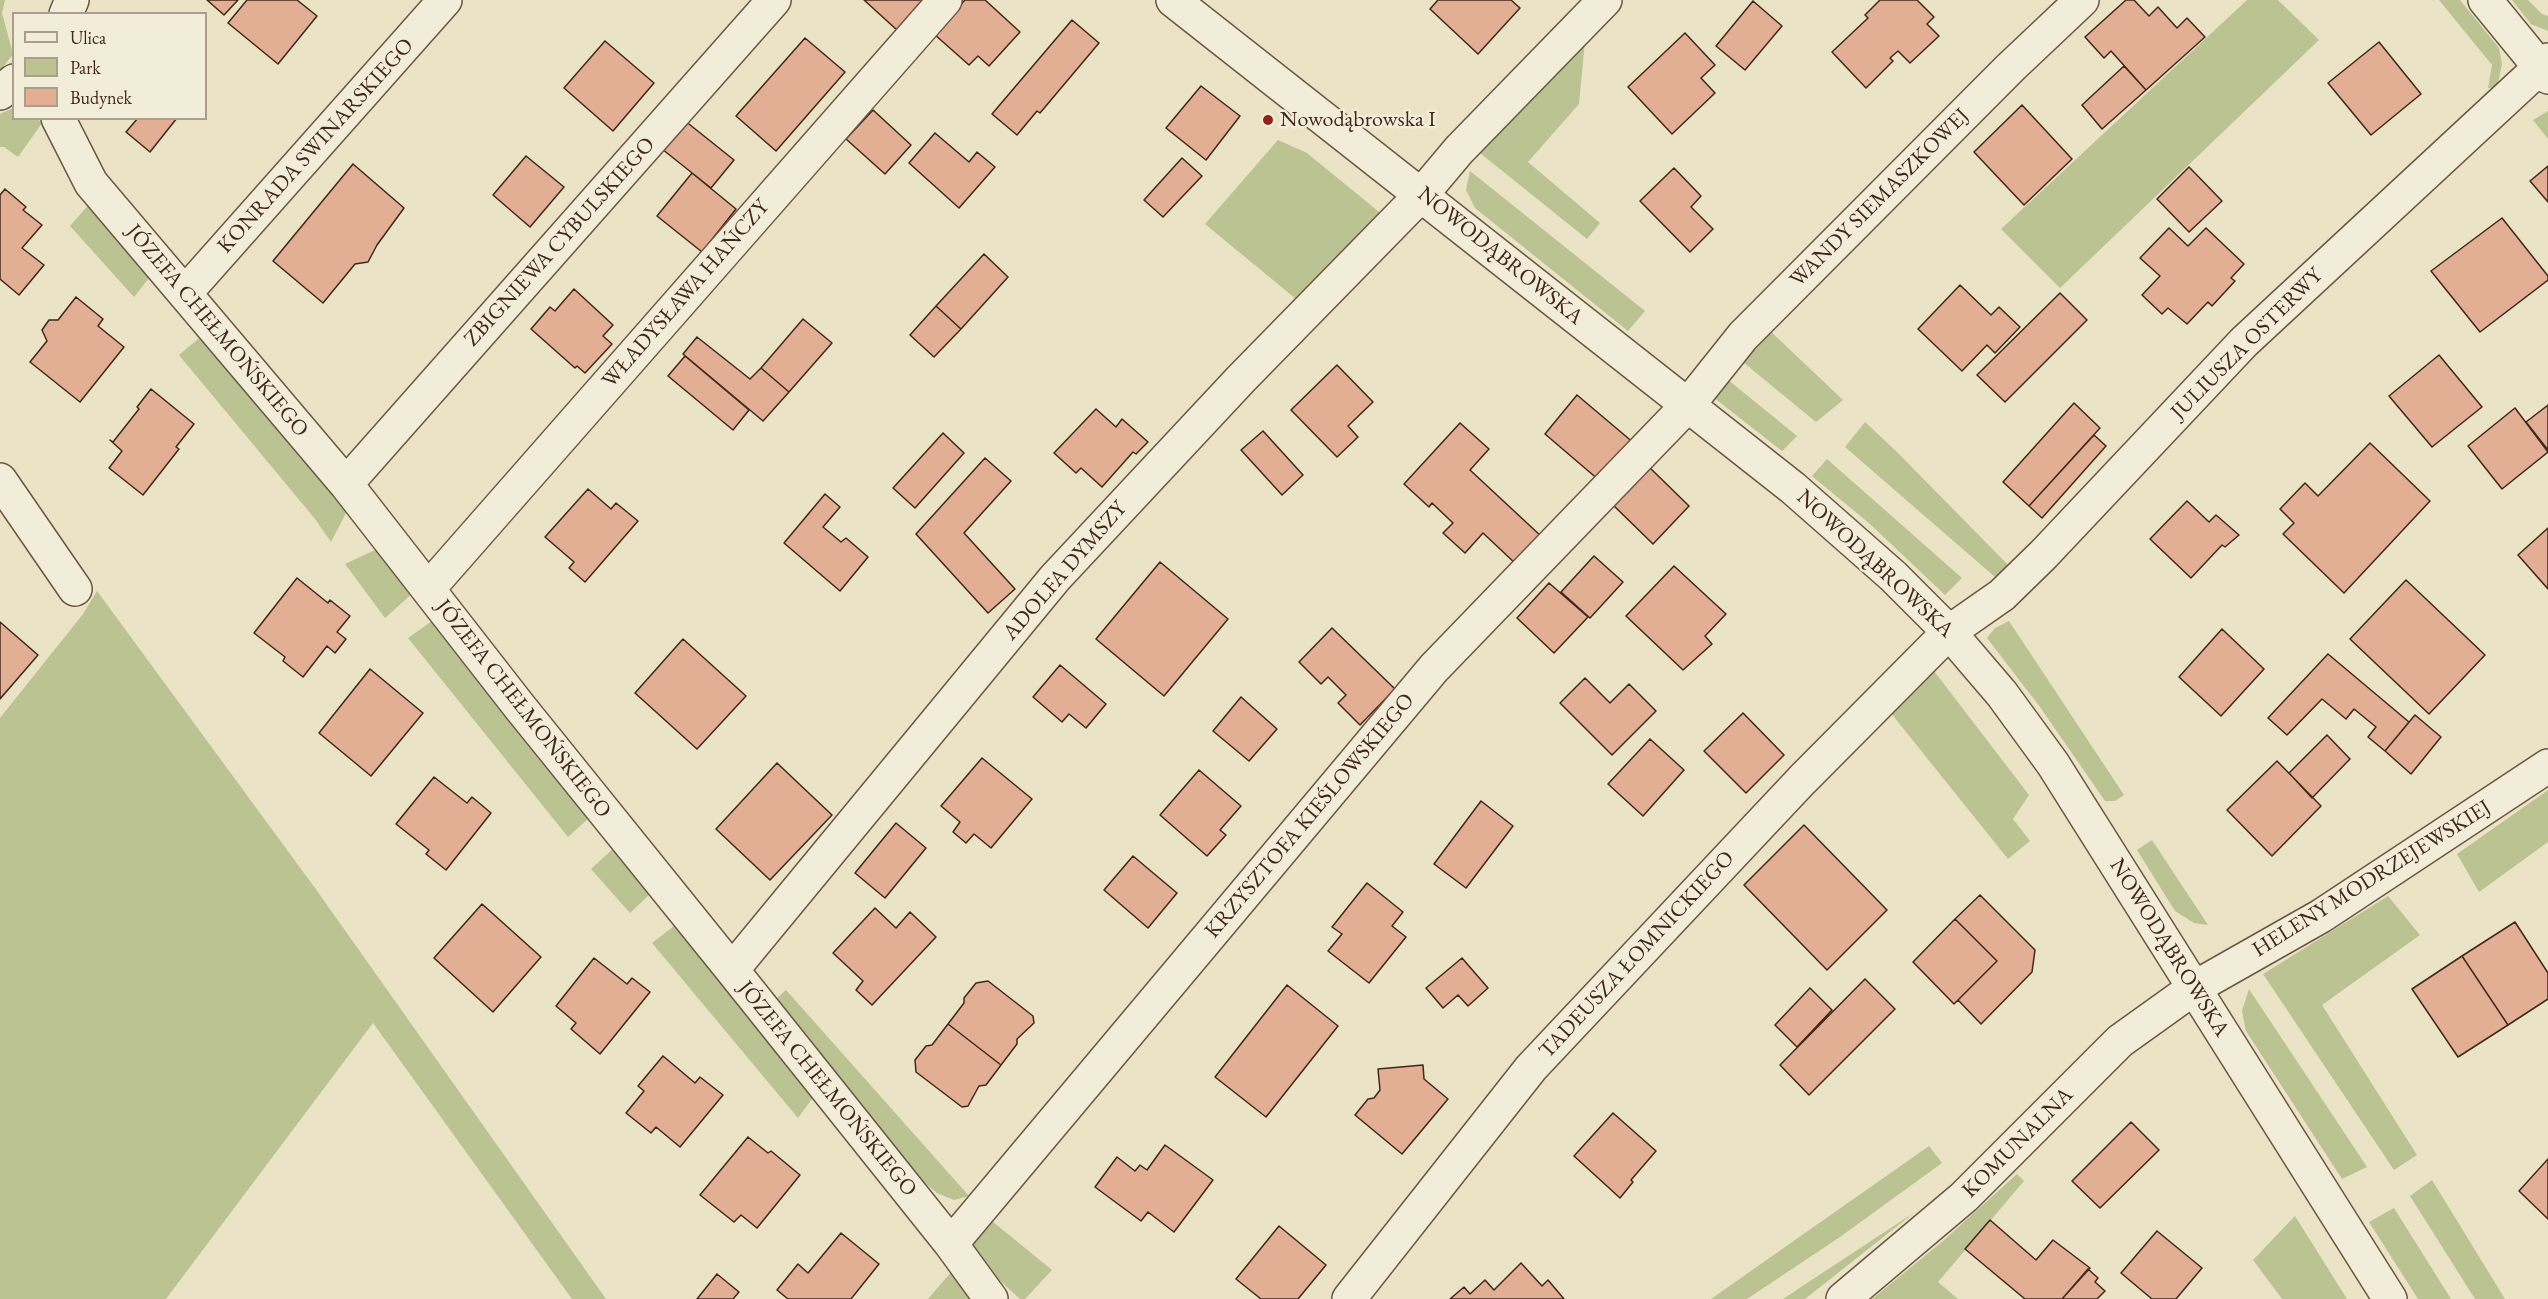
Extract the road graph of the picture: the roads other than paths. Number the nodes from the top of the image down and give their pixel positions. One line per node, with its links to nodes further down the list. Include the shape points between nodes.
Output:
1 (445, 0): 13 (street, KONRADA SWINARSKIEGO)
2 (774, 0): 16 (street, ZBIGNIEWA CYBULSKIEGO)
3 (945, 0): 18 (street, WŁADYSŁAWA HAŃCZY)
4 (1173, 0): 12 (street, NOWODĄBROWSKA)
5 (1605, 0): 12 (street, ADOLFA DYMSZY, via 1459,150)
6 (2082, 0): 14 (street, WANDY SIEMASZKOWEJ, via 1743,336)
7 (2485, 0): 8 (street)
8 (2545, 68): 19 (street, JULIUSZA OSTERWY, via 2244,342 2002,595)
9 (12, 83): 10 (street)
10 (0, 93)
11 (59, 120): 13 (street, JÓZEFA CHEŁMOŃSKIEGO, via 91,183)
12 (1422, 194): 14 (street, NOWODĄBROWSKA); 21 (street, ADOLFA DYMSZY, via 1241,379 1055,578)
13 (186, 292): 16 (street, JÓZEFA CHEŁMOŃSKIEGO)
14 (1688, 405): 19 (street, NOWODĄBROWSKA, via 1793,488 1893,576); 23 (street, KRZYSZTOFA KIEŚLOWSKIEGO, via 1434,668)
15 (0, 480): 17 (street)
16 (346, 484): 18 (street, JÓZEFA CHEŁMOŃSKIEGO)
17 (75, 589)
18 (428, 589): 21 (street, JÓZEFA CHEŁMOŃSKIEGO)
19 (1949, 632): 22 (street, NOWODĄBROWSKA, via 2002,694 2053,764); 25 (street, TADEUSZA ŁOMNICKIEGO, via 1802,780 1531,1068)
20 (2548, 766): 22 (street, HELENY MODRZEJEWSKIEJ, via 2321,916)
21 (732, 970): 23 (street, JÓZEFA CHEŁMOŃSKIEGO)
22 (2194, 988): 26 (street, KOMUNALNA, via 2120,1041 1964,1197); 27 (street, NOWODĄBROWSKA)
23 (951, 1244): 24 (street, JÓZEFA CHEŁMOŃSKIEGO)
24 (991, 1299)
25 (1350, 1299)
26 (1843, 1299)
27 (2390, 1299)

